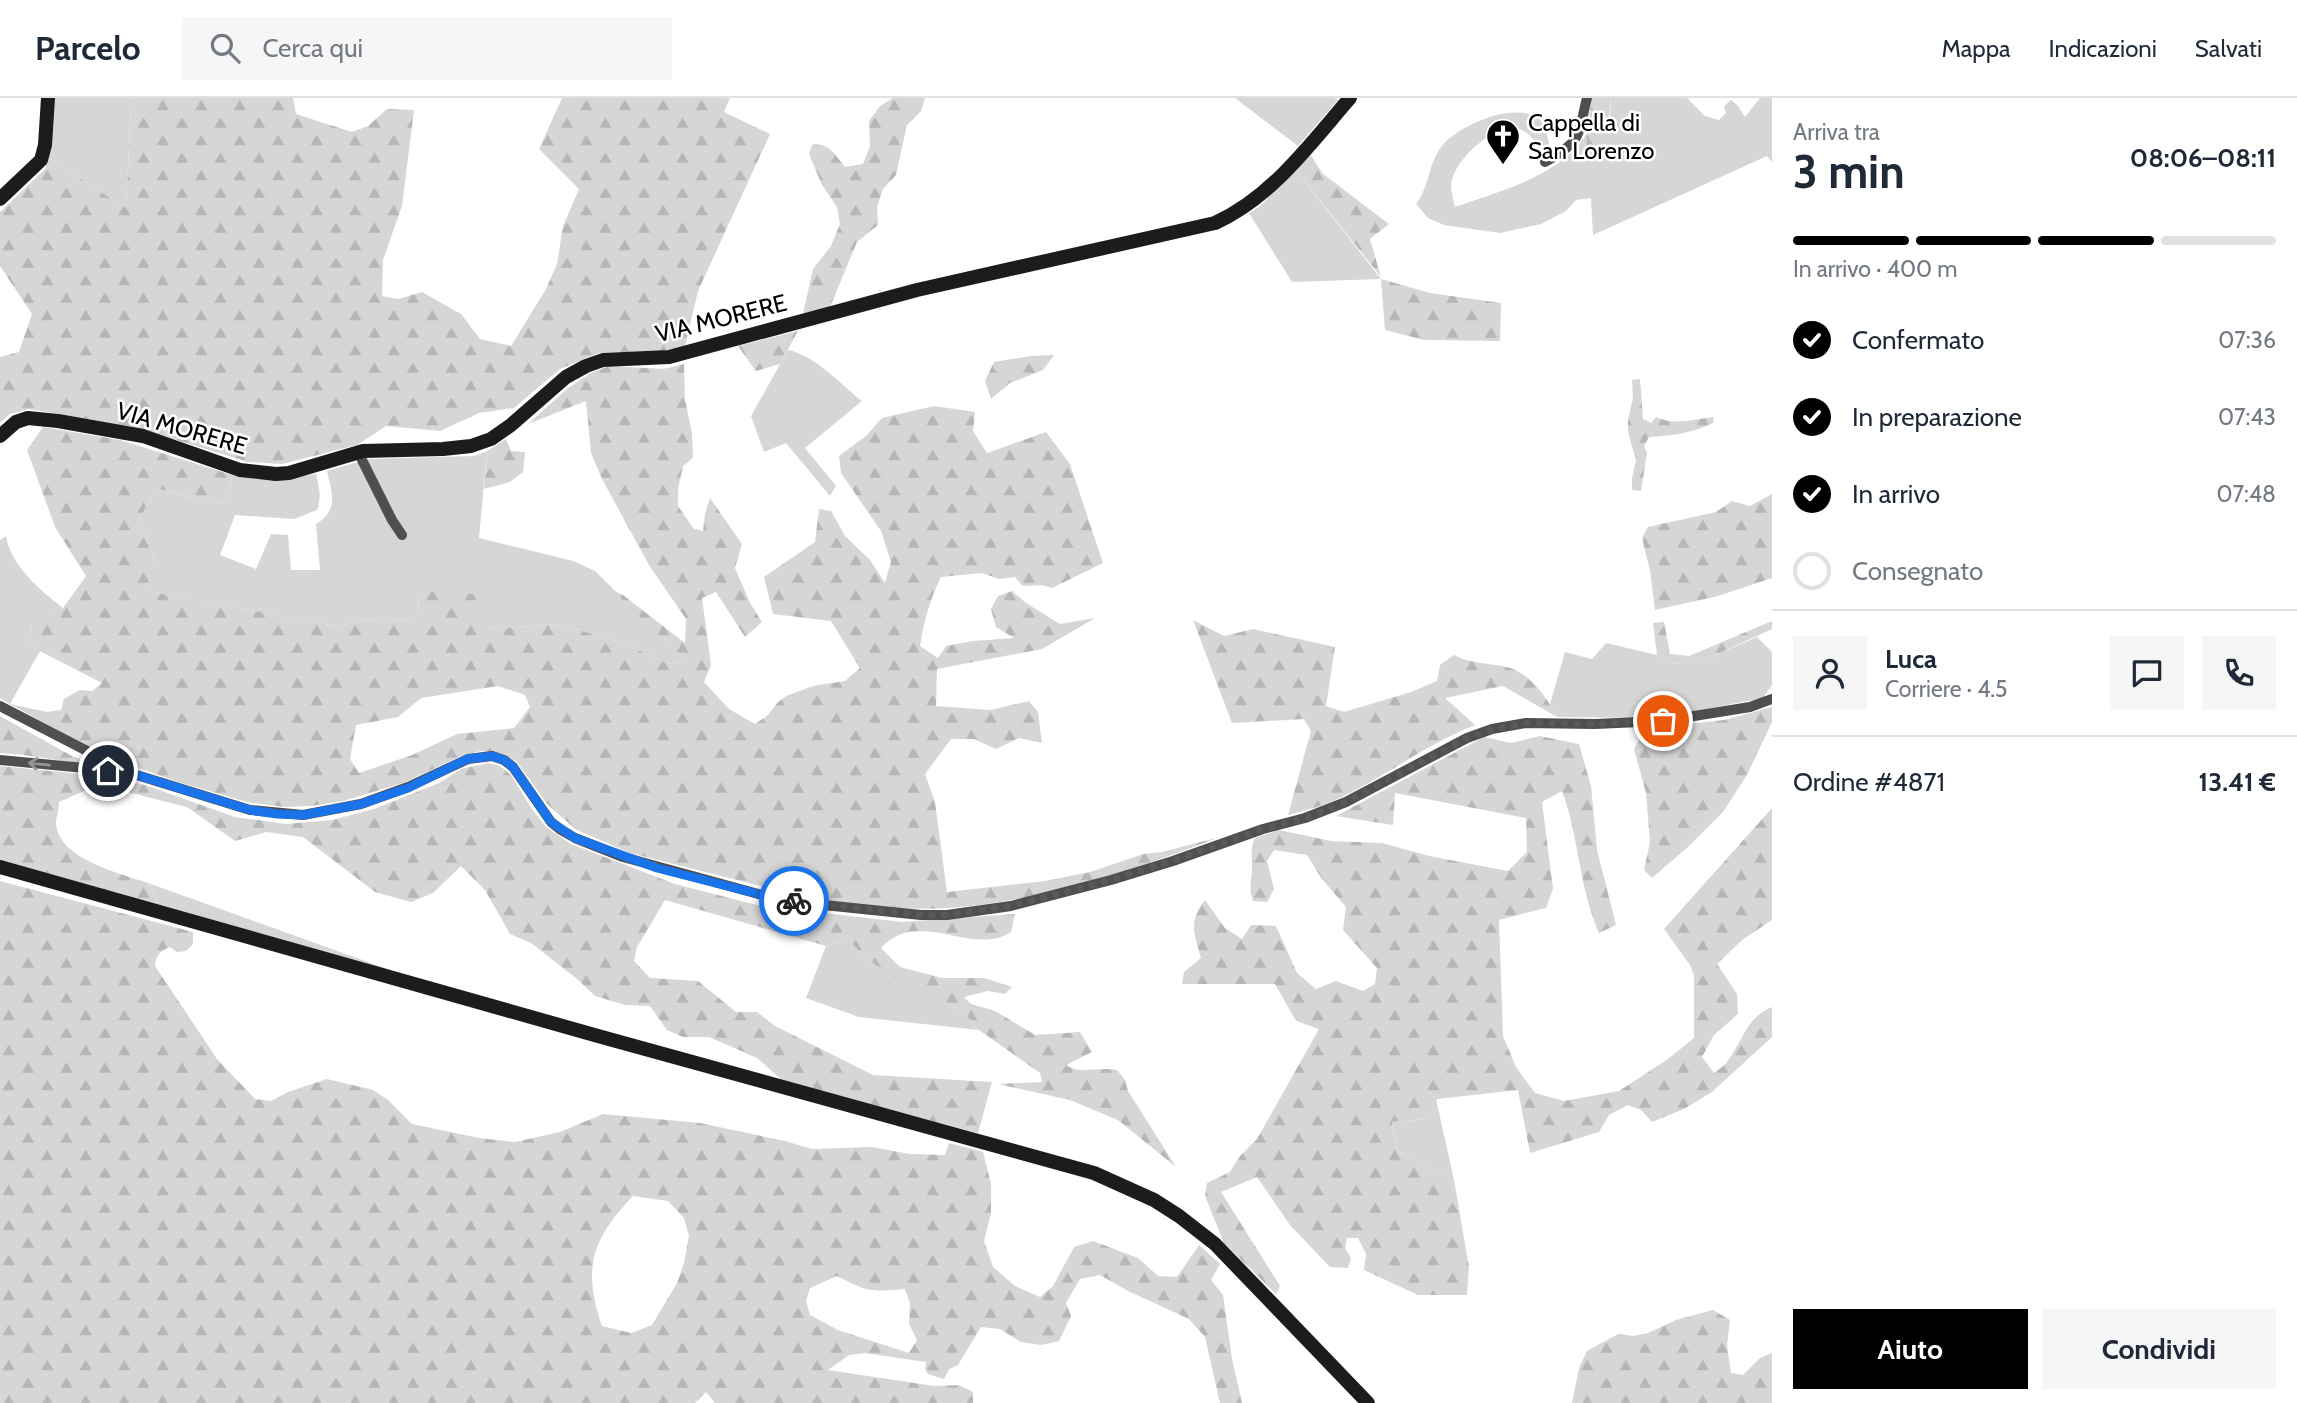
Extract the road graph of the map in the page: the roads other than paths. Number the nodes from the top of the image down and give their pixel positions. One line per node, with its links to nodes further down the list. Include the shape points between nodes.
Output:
1 (48, 98): 5 (street, via 41,160)
2 (1350, 98): 7 (street, VIA MORERE, via 1254,201 1215,223 917,290 669,357 603,360 566,377 511,425 481,443)
3 (1587, 98): 4 (street, via 1575,142)
4 (1545, 162)
5 (0, 199)
6 (0, 436): 7 (street, VIA MORERE, via 28,418 58,421 143,436 261,473 289,473)
7 (358, 453): 8 (street)
8 (402, 535)
9 (1772, 699): 12 (street, via 1663,721 1527,723 1492,729 1306,818 1111,880 1011,906 947,915 762,895 623,857 561,830 513,767 492,756 467,759 408,788 361,804 303,815 250,810)
10 (0, 706): 12 (street)
11 (0, 760): 12 (street, one-way to 11)
12 (127, 772)
13 (0, 867): 14 (street, via 1104,1177 1154,1200 1215,1244)
14 (1368, 1403)

